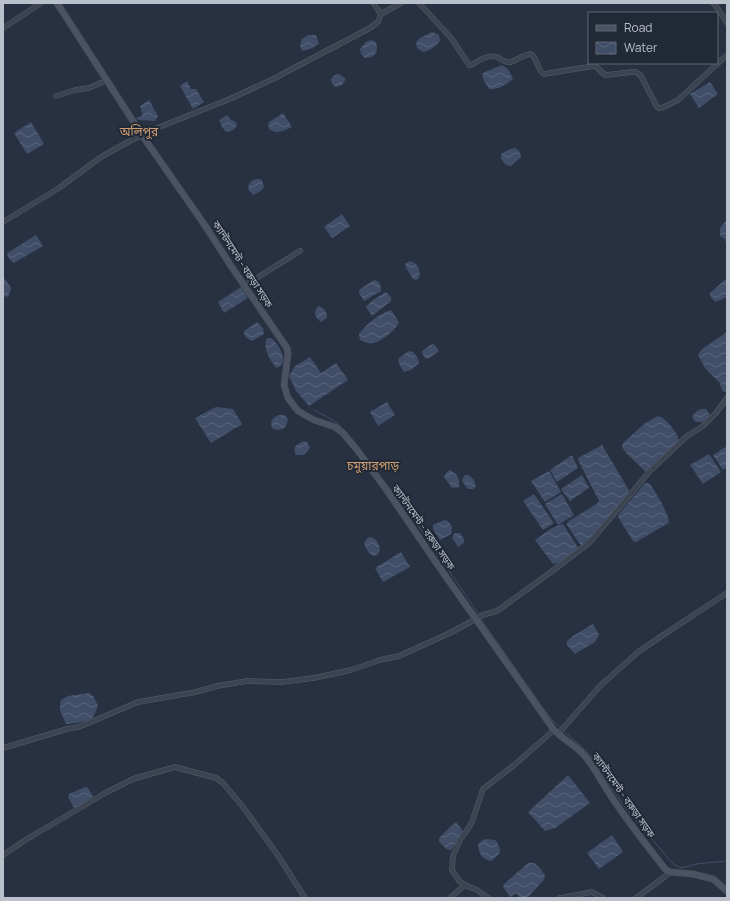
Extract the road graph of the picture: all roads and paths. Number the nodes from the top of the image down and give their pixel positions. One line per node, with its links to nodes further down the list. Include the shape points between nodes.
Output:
1 (41, 3): 9 (street)
2 (57, 3): 13 (main road, ক্যান্টনমেন্ট - বরুড়া সড়ক)
3 (373, 3): 7 (street)
4 (401, 3): 7 (street)
5 (419, 3): 12 (street, via 452,39 469,65 492,56 512,62 531,54 544,74 594,66 606,75 636,72 641,76 659,108 678,100)
6 (713, 3): 8 (street)
7 (381, 14): 15 (street, via 378,22 370,28 273,79)
8 (727, 23)
9 (3, 28)
10 (727, 55): 11 (street)
11 (718, 63)
12 (717, 64)
13 (107, 80): 14 (street, via 89,88); 15 (main road, ক্যান্টনমেন্ট - বরুড়া সড়ক)
14 (56, 96)
15 (142, 135): 16 (street, via 101,158 59,188); 18 (main road, ক্যান্টনমেন্ট - বরুড়া সড়ক)
16 (3, 222)
17 (300, 252): 18 (street)
18 (245, 286): 21 (main road, ক্যান্টনমেন্ট - বরুড়া সড়ক, via 287,348 284,385 288,398 298,411 343,433 388,492)
19 (727, 398): 21 (street, via 716,413 649,472 589,543 497,611)
20 (727, 593): 22 (street, via 638,652 600,686 564,727)
21 (476, 618): 22 (main road, ক্যান্টনমেন্ট - বরুড়া সড়ক); 23 (street, via 399,656 351,670 282,682 247,681 138,702 79,727)
22 (556, 732): 25 (main road, ক্যান্টনমেন্ট - বরুড়া সড়ক, via 583,754 627,820); 26 (street, via 484,789 472,822 460,838 453,856 452,870)
23 (3, 748)
24 (3, 855): 28 (street, via 107,792 133,779 175,767 216,778 223,783 279,857)
25 (670, 872): 27 (main road, via 713,879); 33 (street)
26 (465, 885): 29 (street); 30 (street)
27 (727, 891)
28 (305, 898)
29 (450, 898)
30 (488, 898)
31 (560, 898): 32 (street, via 592,892)
32 (603, 898)
33 (636, 898)

